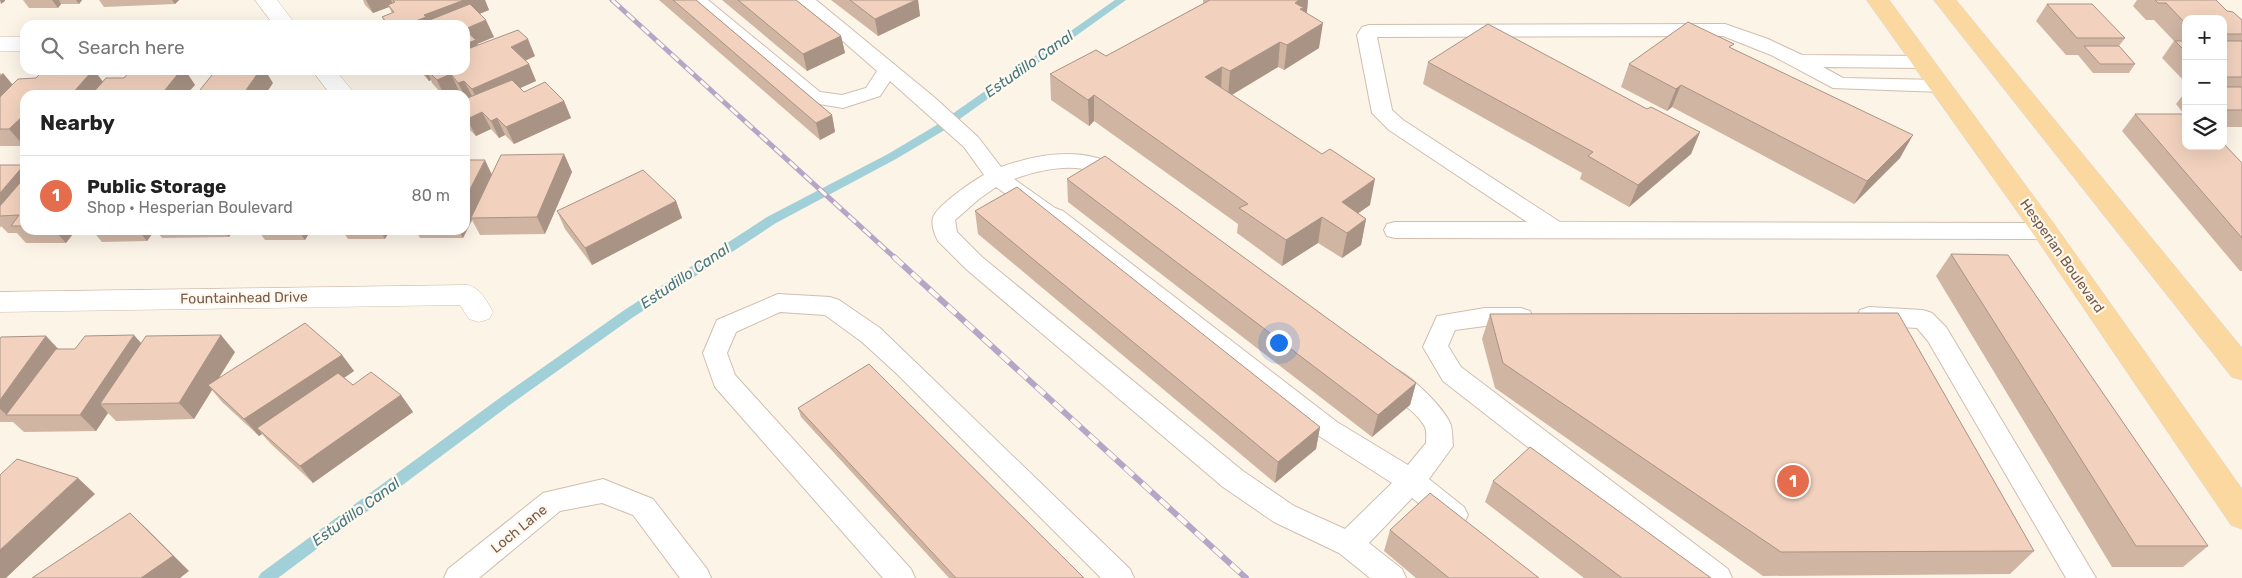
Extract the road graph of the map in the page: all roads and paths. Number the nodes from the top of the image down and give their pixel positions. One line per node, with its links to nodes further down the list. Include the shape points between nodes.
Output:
1 (266, 0): 6 (street)
2 (697, 0): 11 (lane, via 814,97 843,102 873,92)
3 (805, 0): 11 (lane)
4 (1878, 0): 10 (main road, Hesperian Boulevard)
5 (1945, 0): 25 (main road)
6 (281, 20)
7 (0, 44): 8 (street)
8 (20, 44)
9 (1798, 61): 10 (lane); 13 (lane, via 1840,84); 18 (lane, via 1756,40 1726,30 1369,31 1367,35 1382,113)
10 (1923, 62): 13 (main road, Hesperian Boulevard)
11 (887, 71): 15 (lane, via 971,142)
12 (327, 75): 14 (street)
13 (1941, 86): 19 (main road, Hesperian Boulevard)
14 (340, 90)
15 (998, 178): 16 (lane, via 1032,164 1066,161 1094,164); 26 (lane, via 1055,216 1328,429); 29 (lane, via 964,198 944,218 946,235 952,242 1233,479 1284,514)
16 (1140, 190)
17 (1395, 230): 18 (lane)
18 (1557, 231): 19 (lane)
19 (2045, 231): 27 (main road, Hesperian Boulevard)
20 (0, 302): 21 (street, Fountainhead Drive, via 468,295)
21 (479, 312)
22 (1843, 316): 36 (lane, via 1924,319 1937,334)
23 (1545, 317): 35 (lane, via 1485,317 1446,322 1436,347 1452,374)
24 (1368, 362): 26 (lane, via 1415,398 1438,425 1440,446)
25 (2242, 369)
26 (1410, 482): 28 (lane); 29 (lane)
27 (2242, 515)
28 (1474, 530)
29 (1349, 544): 34 (lane)
30 (458, 578): 31 (lane, Loch Lane, via 553,501 603,491 643,507)
31 (698, 578)
32 (901, 578): 33 (lane, via 724,380 716,353 726,326 778,303 830,306 871,335 906,366)
33 (1120, 578)
34 (1392, 578)
35 (1718, 578)
36 (2082, 578)

